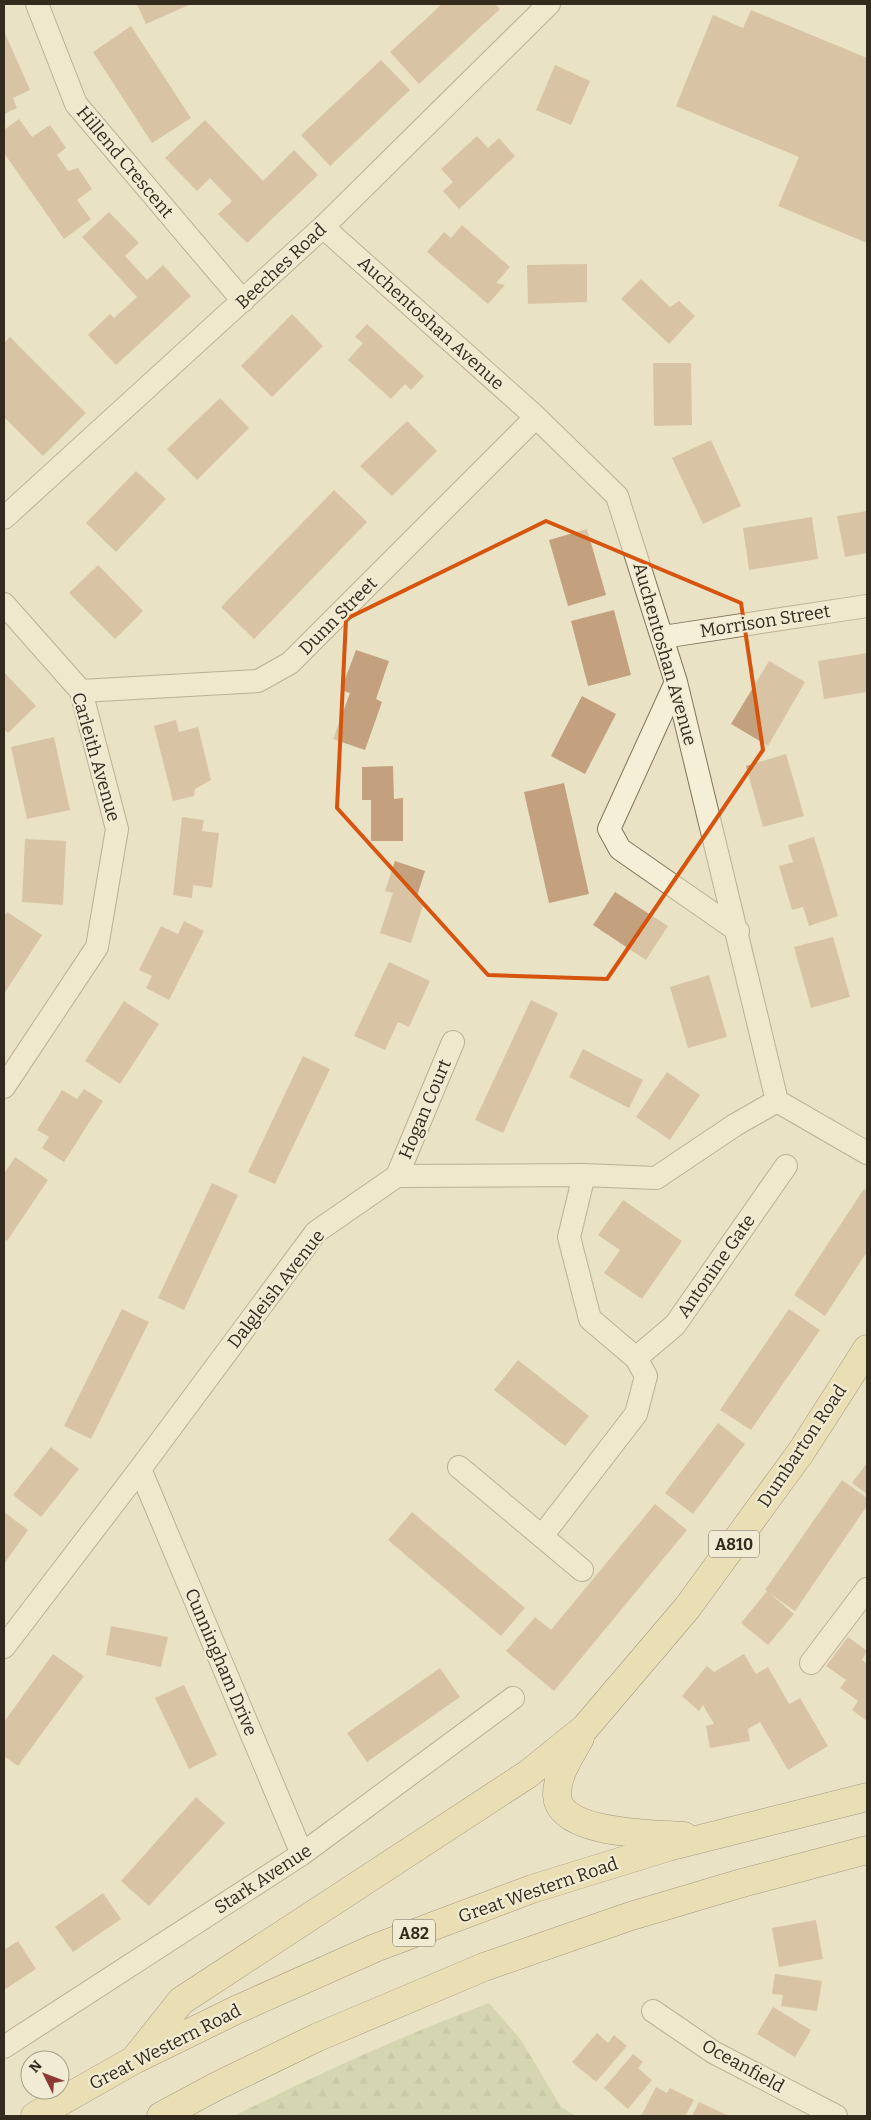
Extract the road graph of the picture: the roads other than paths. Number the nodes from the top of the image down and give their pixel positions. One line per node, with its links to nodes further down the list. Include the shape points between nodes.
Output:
1 (37, 4): 4 (street, Hillend Crescent, via 76,104)
2 (549, 4): 3 (street, Beeches Road)
3 (323, 227): 4 (street, Beeches Road); 5 (street, Auchentoshan Avenue)
4 (243, 301): 6 (street, Beeches Road)
5 (536, 417): 9 (street, Auchentoshan Avenue, via 617,496); 11 (street, Dunn Street, via 290,663 258,681)
6 (4, 518)
7 (4, 604): 11 (street, Carleith Avenue)
8 (867, 606): 9 (street, Morrison Street)
9 (663, 637): 10 (street, Auchentoshan Avenue)
10 (676, 682): 12 (street, Auchentoshan Avenue); 12 (street, via 609,829 620,849)
11 (81, 691): 14 (street, Carleith Avenue, via 117,829 97,947)
12 (738, 931): 15 (street, Auchentoshan Avenue)
13 (452, 1042): 18 (street, Hogan Court)
14 (4, 1088)
15 (777, 1101): 16 (street); 19 (street, via 734,1125 656,1178)
16 (867, 1153)
17 (786, 1166): 21 (street, Antonine Gate, via 675,1325)
18 (397, 1176): 19 (street); 23 (street, Dalgleish Avenue, via 316,1232)
19 (584, 1176): 21 (street, via 569,1237 590,1319)
20 (867, 1349): 30 (main road, Dumbarton Road / A810, via 801,1452 687,1608)
21 (636, 1358): 24 (street, via 646,1376 636,1414)
22 (459, 1467): 24 (street)
23 (140, 1469): 27 (street, Dalgleish Avenue); 34 (street, Cunningham Drive)
24 (542, 1536): 25 (street)
25 (582, 1570)
26 (866, 1594): 28 (street)
27 (4, 1647)
28 (811, 1663)
29 (513, 1698): 34 (street, Stark Avenue)
30 (585, 1728): 32 (main road, via 558,1782 560,1806 568,1815 605,1829); 37 (main road, via 528,1774 181,2001)
31 (867, 1797): 32 (main road, Great Western Road / A82)
32 (705, 1837): 37 (main road, Great Western Road / A82, via 532,1889 375,1948)
33 (864, 1853): 39 (main road, via 742,1883 631,1916 484,1967 318,2037)
34 (302, 1854): 36 (street, Stark Avenue)
35 (653, 2011): 40 (street, Oceanfield, via 713,2052)
36 (4, 2047)
37 (134, 2060): 38 (main road, Great Western Road / A82)
38 (35, 2116)
39 (161, 2116)
40 (836, 2116)

